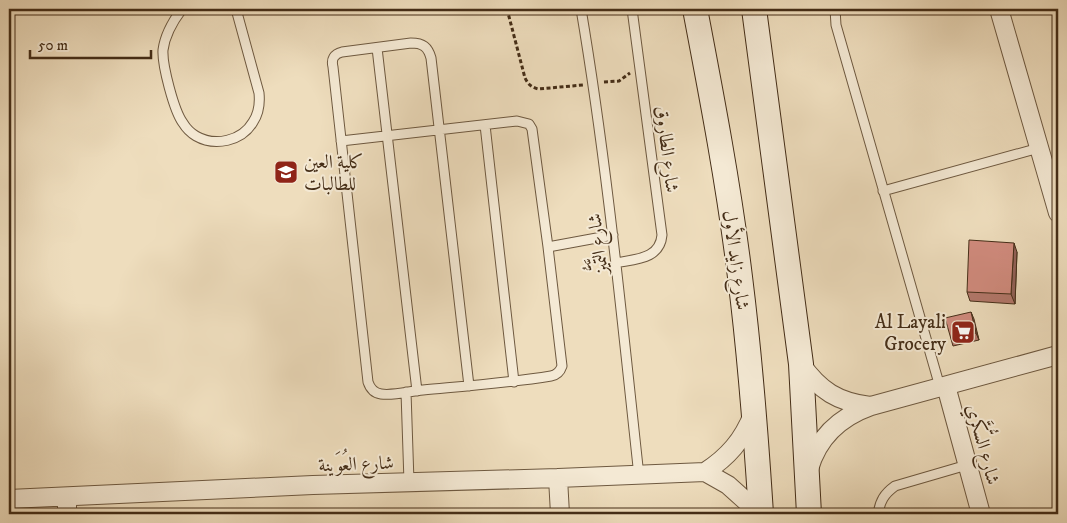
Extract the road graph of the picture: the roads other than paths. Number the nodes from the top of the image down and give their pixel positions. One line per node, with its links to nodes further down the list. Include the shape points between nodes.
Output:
1 (182, 9): 2 (lane, via 165,40 165,72 182,122 198,137 218,142 246,130 253,122 260,103)
2 (236, 9)
3 (581, 9): 17 (lane, شارع التَّمَيُّز)
4 (632, 9): 19 (lane, شارع الطاروق, via 662,241 656,251 646,257)
5 (695, 9): 28 (main road, شارع زايد الأول, via 731,214)
6 (754, 9): 21 (main road)
7 (835, 9): 15 (lane, via 836,25)
8 (999, 9): 14 (street)
9 (377, 48): 11 (lane, via 418,43 430,51); 12 (lane); 13 (lane, via 337,53 332,62)
10 (485, 125): 11 (lane); 18 (lane, via 517,120 529,124 532,129); 22 (lane)
11 (439, 130): 12 (lane); 23 (lane)
12 (387, 136): 13 (lane); 25 (lane)
13 (341, 141): 26 (lane, via 368,382 379,394)
14 (1039, 148): 15 (lane); 16 (street)
15 (883, 192): 24 (lane)
16 (1058, 213)
17 (613, 235): 18 (lane); 19 (lane, شارع التَّمَيُّز)
18 (548, 247): 22 (lane, via 562,366 556,375)
19 (616, 263): 31 (lane, شارع التَّمَيُّز)
20 (1058, 355): 24 (street)
21 (802, 364): 27 (street, via 811,378 831,394 854,404); 32 (main road)
22 (514, 382): 23 (lane)
23 (469, 386): 25 (lane)
24 (943, 387): 27 (street); 29 (street, شارع السُّكَّري)
25 (417, 391): 26 (lane)
26 (406, 392): 34 (lane)
27 (871, 406): 32 (street, via 855,412 828,432 811,460)
28 (754, 412): 30 (street, via 740,441); 39 (main road, شارع زايد الأول)
29 (967, 466): 41 (lane, via 895,486 881,500); 42 (street, شارع السُّكَّري)
30 (705, 472): 31 (street, شارع العُوَينة); 38 (street, via 728,485)
31 (639, 476): 33 (street, شارع العُوَينة)
32 (807, 476): 40 (main road)
33 (558, 478): 34 (street, شارع العُوَينة); 37 (street)
34 (410, 482): 36 (street, شارع العُوَينة, via 313,485)
35 (9, 499): 36 (street, شارع العُوَينة)
36 (67, 506)
37 (560, 514)
38 (756, 514)
39 (762, 514)
40 (809, 514)
41 (878, 514)
42 (981, 514)

